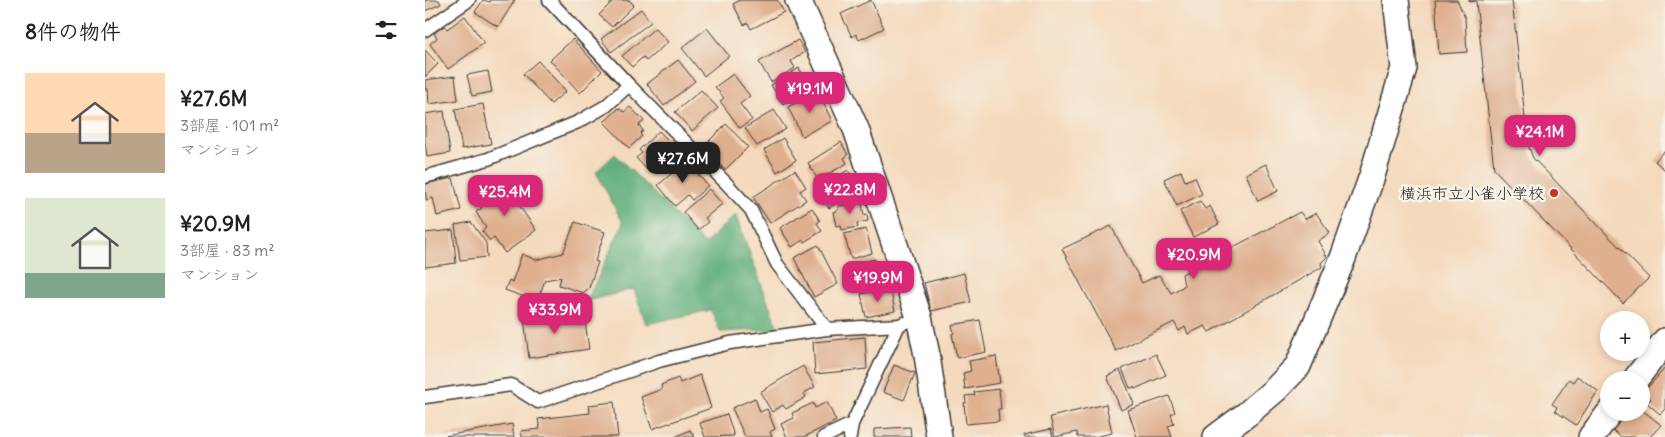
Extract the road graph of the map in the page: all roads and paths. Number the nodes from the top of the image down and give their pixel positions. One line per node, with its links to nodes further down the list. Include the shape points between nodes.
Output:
1 (469, 0): 5 (lane)
2 (549, 0): 6 (lane)
3 (798, 0): 8 (street, via 855,128)
4 (1395, 0): 16 (street, via 1404,68 1372,176 1343,258 1298,366 1247,414)
5 (425, 30)
6 (629, 85): 7 (lane, via 606,106 577,122 488,159); 9 (lane, via 751,210 777,264)
7 (425, 177)
8 (909, 321): 9 (lane); 13 (lane); 15 (street, via 927,355)
9 (827, 329): 12 (lane, via 730,343 659,361 538,402 511,385)
10 (1665, 341): 11 (street)
11 (1642, 371)
12 (425, 397)
13 (851, 431): 14 (lane)
14 (824, 437)
15 (939, 437)
16 (1215, 437)

